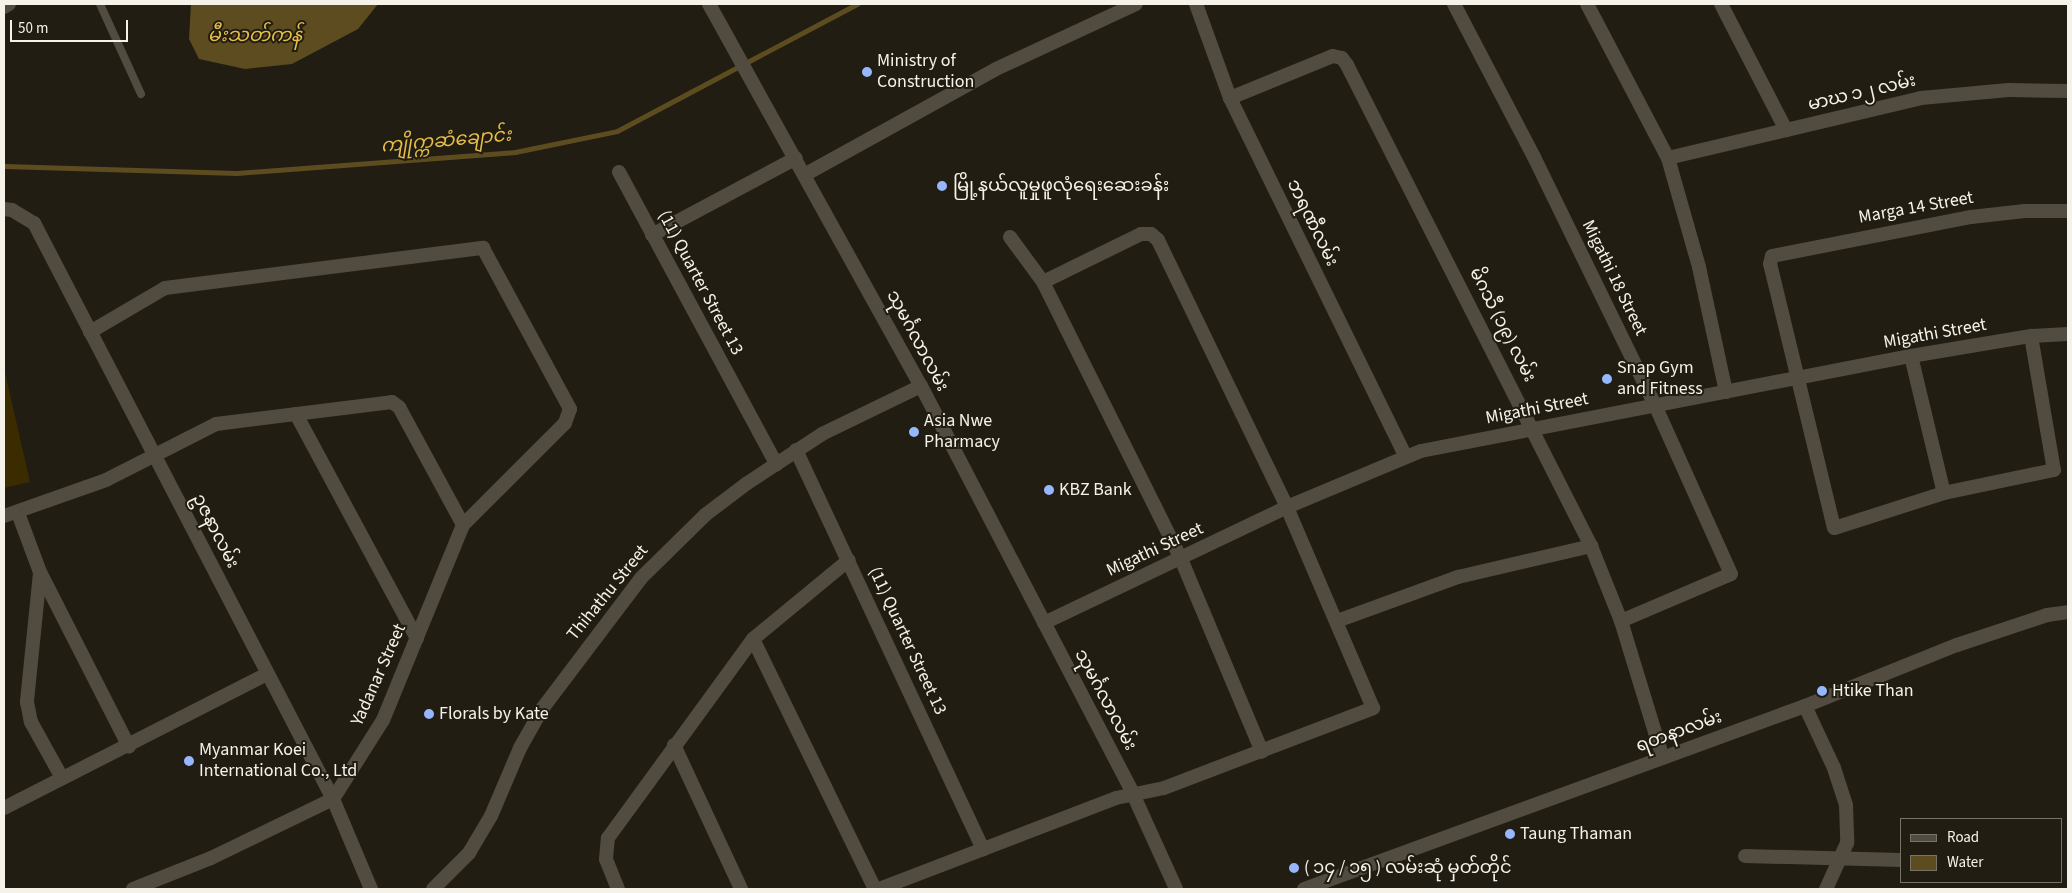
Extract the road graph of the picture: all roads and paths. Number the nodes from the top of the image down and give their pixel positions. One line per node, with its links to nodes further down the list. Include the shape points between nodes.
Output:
1 (9, 4): 9 (street)
2 (100, 4): 11 (lane)
3 (709, 4): 14 (street, သုမင်္ဂလာလမ်း)
4 (1136, 4): 17 (street, via 996,69)
5 (1196, 4): 12 (street, ဘရဏီလမ်း)
6 (1454, 4): 30 (street, Migathi 18 Street, via 1534,157)
7 (1587, 4): 15 (street)
8 (1720, 4): 13 (street)
9 (4, 7)
10 (2068, 91): 13 (street, မာဃ ၁၂ လမ်း, via 2009,90 1921,98)
11 (141, 94)
12 (1230, 98): 32 (street, မိဂသီ (၁၉) လမ်း, via 1333,56 1342,58); 34 (street, ဘရဏီလမ်း)
13 (1786, 130): 15 (street, မာဃ ၁၂ လမ်း)
14 (796, 158): 17 (street, သုမင်္ဂလာလမ်း); 20 (street)
15 (1668, 158): 29 (street, via 1699,267)
16 (619, 172): 20 (street, (11) Quarter Street 13)
17 (806, 174): 28 (street, သုမင်္ဂလာလမ်း)
18 (4, 209): 23 (street, ဥဇနာလမ်း, via 34,223)
19 (2068, 211): 27 (street, Marga 14 Street, via 2024,211 1971,217 1772,256 1770,264)
20 (652, 235): 36 (street, (11) Quarter Street 13)
21 (1010, 237): 22 (street)
22 (1043, 282): 38 (street, via 1141,234 1151,234 1158,240); 42 (street)
23 (90, 332): 35 (street, ဥဇနာလမ်း); 40 (street, via 165,288 483,248 570,409 570,417)
24 (2068, 334): 25 (street, Migathi Street)
25 (2031, 336): 26 (street, Migathi Street); 37 (street, via 2054,470)
26 (1910, 356): 27 (street, Migathi Street); 37 (street)
27 (1799, 379): 29 (street, Migathi Street); 37 (street, via 1834,528)
28 (921, 386): 33 (street, Thihathu Street); 48 (street, သုမင်္ဂလာလမ်း)
29 (1726, 392): 30 (street, Migathi Street)
30 (1654, 405): 32 (street, Migathi Street); 47 (street, Migathi 18 Street, via 1731,574)
31 (296, 414): 35 (street, via 216,424); 40 (street, via 396,404); 49 (street)
32 (1534, 429): 34 (street, Migathi Street); 41 (street, မိဂသီ (၁၉) လမ်း)
33 (796, 450): 36 (street, Thihathu Street); 43 (street, (11) Quarter Street 13)
34 (1405, 456): 38 (street, Migathi Street)
35 (155, 457): 39 (street, via 66,497); 51 (street, ဥဇနာလမ်း)
36 (776, 464): 67 (street, Thihathu Street, via 705,515 641,578 542,709 473,846)
37 (1944, 493)
38 (1287, 507): 42 (street, Migathi Street); 46 (street)
39 (11, 514): 44 (street)
40 (462, 525): 49 (street, Yadanar Street)
41 (1591, 546): 46 (street, via 1467,574); 47 (street, မိဂသီ (၁၉) လမ်း)
42 (1181, 559): 48 (street, Migathi Street); 55 (street)
43 (849, 560): 50 (street); 61 (street, (11) Quarter Street 13)
44 (40, 572): 54 (street); 57 (street, via 27,702 31,722)
45 (2068, 612): 52 (street, ရတနာလမ်း, via 1957,645)
46 (1337, 621): 55 (street, via 1373,708)
47 (1621, 621): 56 (street, မိဂသီ (၁၉) လမ်း)
48 (1044, 623): 58 (street, သုမင်္ဂလာလမ်း)
49 (417, 639): 59 (street, Yadanar Street, via 384,720)
50 (753, 639): 53 (street); 70 (street)
51 (267, 674): 54 (street); 59 (street, ဥဇနာလမ်း)
52 (1805, 706): 56 (street, ရတနာလမ်း); 63 (street, via 1834,768 1846,805 1847,843)
53 (674, 745): 68 (street, via 608,838 606,859); 69 (street)
54 (128, 747): 57 (street)
55 (1262, 752): 58 (street, via 1164,788)
56 (1663, 758): 73 (street, ရတနာလမ်း)
57 (62, 778): 60 (street)
58 (1133, 794): 61 (street); 72 (street, သုမင်္ဂလာလမ်း)
59 (333, 799): 65 (street, via 219,854); 66 (street, ဥဇနာလမ်း)
60 (4, 808)
61 (983, 849): 71 (street)
62 (1745, 856): 63 (street)
63 (1841, 860): 64 (street); 74 (street)
64 (1900, 860)
65 (133, 889)
66 (371, 889)
67 (433, 889)
68 (618, 889)
69 (741, 889)
70 (874, 889)
71 (879, 889)
72 (1176, 889)
73 (1304, 889)
74 (1826, 889)

